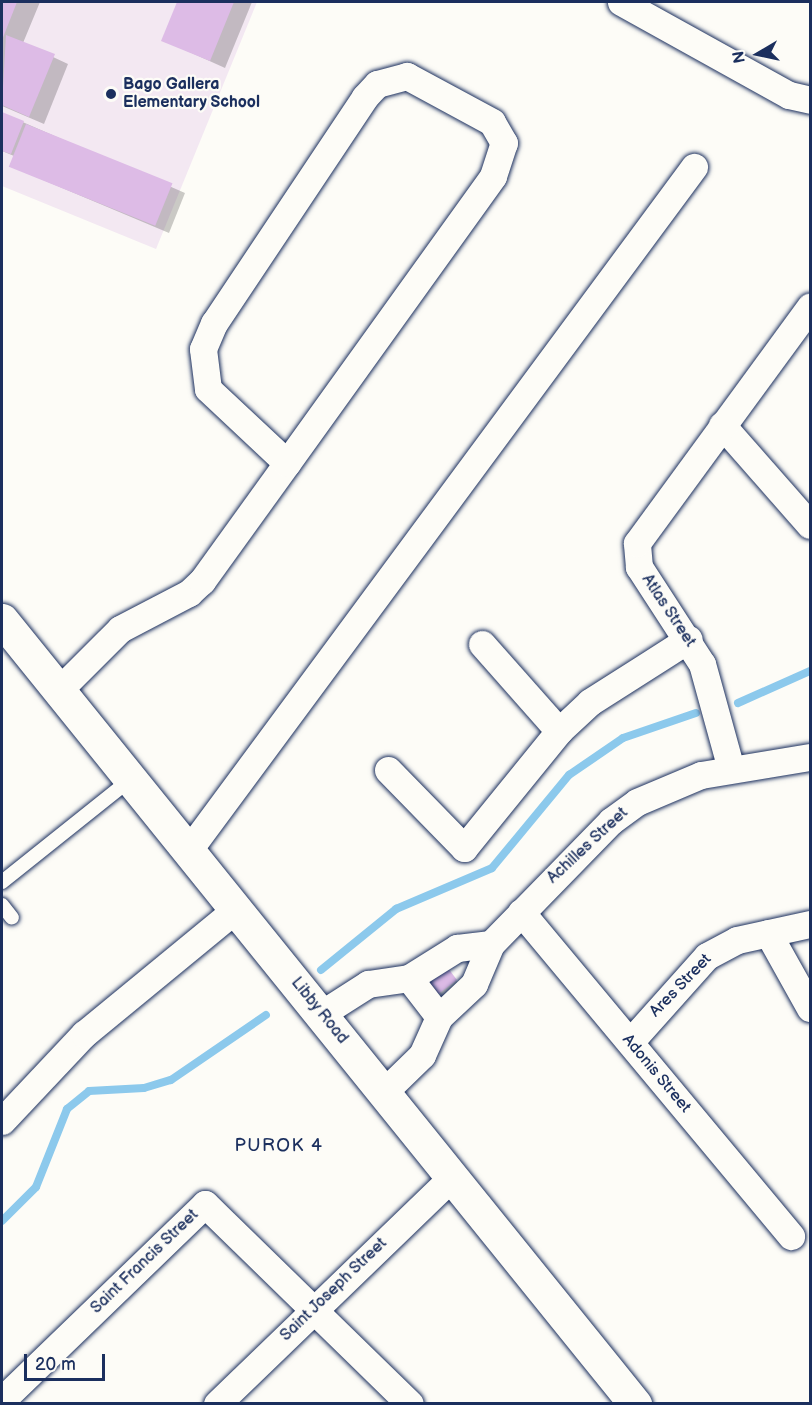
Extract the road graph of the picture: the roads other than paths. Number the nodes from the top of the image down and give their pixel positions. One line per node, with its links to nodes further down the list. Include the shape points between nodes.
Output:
1 (621, 2): 2 (street, via 789,95)
2 (810, 100)
3 (694, 167): 17 (street)
4 (810, 307): 5 (street)
5 (722, 425): 7 (street); 9 (street, Atlas Street, via 643,531 636,555 645,579)
6 (287, 463): 6 (street, via 493,176 501,157 504,143 492,122 406,76 377,84 365,97 214,323 203,349 208,389); 11 (street, via 189,594 120,629)
7 (810, 525)
8 (2, 620): 11 (main road, Libby Road)
9 (689, 639): 12 (street, via 621,680); 14 (street, Atlas Street, via 712,690)
10 (482, 644): 12 (street)
11 (59, 690): 16 (main road, Libby Road)
12 (559, 731): 15 (street, via 464,848)
13 (810, 757): 14 (street, Achilles Street)
14 (731, 769): 21 (street, Achilles Street, via 701,775 637,802 575,854)
15 (388, 770)
16 (131, 779): 17 (main road, Libby Road); 18 (lane)
17 (188, 851): 20 (main road, Libby Road)
18 (2, 882)
19 (2, 905): 22 (lane)
20 (236, 910): 28 (main road, Libby Road); 32 (street, via 84,1034)
21 (521, 912): 25 (street, Achilles Street); 30 (street, Adonis Street)
22 (12, 918)
23 (810, 924): 24 (street, Ares Street)
24 (768, 933): 27 (street); 30 (street, Ares Street, via 706,956)
25 (490, 944): 26 (street, via 448,952); 29 (street, Achilles Street, via 474,984)
26 (409, 978): 28 (street, via 368,984); 29 (street)
27 (810, 1008)
28 (321, 1014): 31 (main road, Libby Road)
29 (439, 1017): 31 (street, Achilles Street, via 422,1054)
30 (630, 1042): 34 (street, Adonis Street)
31 (384, 1092): 33 (main road, Libby Road)
32 (2, 1121)
33 (452, 1176): 35 (street, Saint Joseph Street); 39 (main road, Libby Road)
34 (791, 1236)
35 (314, 1310): 36 (street, Saint Francis Street, via 205,1204); 37 (street, Saint Joseph Street); 38 (street)
36 (2, 1400)
37 (217, 1404)
38 (410, 1404)
39 (635, 1404)

